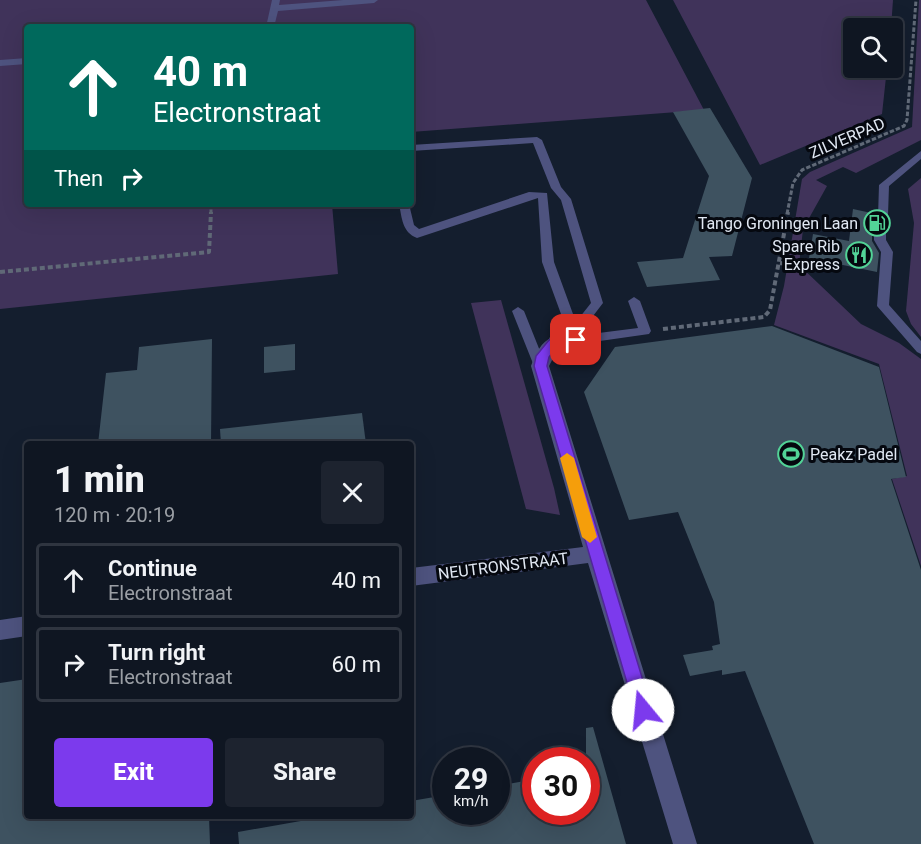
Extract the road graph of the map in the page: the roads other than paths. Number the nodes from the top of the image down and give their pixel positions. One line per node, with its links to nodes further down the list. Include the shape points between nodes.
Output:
1 (374, 0): 2 (lane)
2 (276, 4): 3 (lane)
3 (271, 24)
4 (24, 61): 5 (lane)
5 (0, 63)
6 (414, 148): 13 (lane, via 537,141 556,188 566,199 597,303 576,330)
7 (921, 154): 9 (lane, via 884,185)
8 (405, 207): 13 (lane, via 409,226 417,234 533,194 543,195 548,262 567,314)
9 (882, 215)
10 (880, 233): 14 (lane, via 887,252 883,306)
11 (634, 301): 13 (lane, via 645,331)
12 (518, 311): 15 (lane)
13 (553, 343): 15 (street)
14 (921, 349)
15 (540, 366): 16 (street)
16 (595, 554): 17 (street, NEUTRONSTRAAT); 20 (street)
17 (414, 577)
18 (24, 627): 19 (street)
19 (0, 630)
20 (685, 844)

